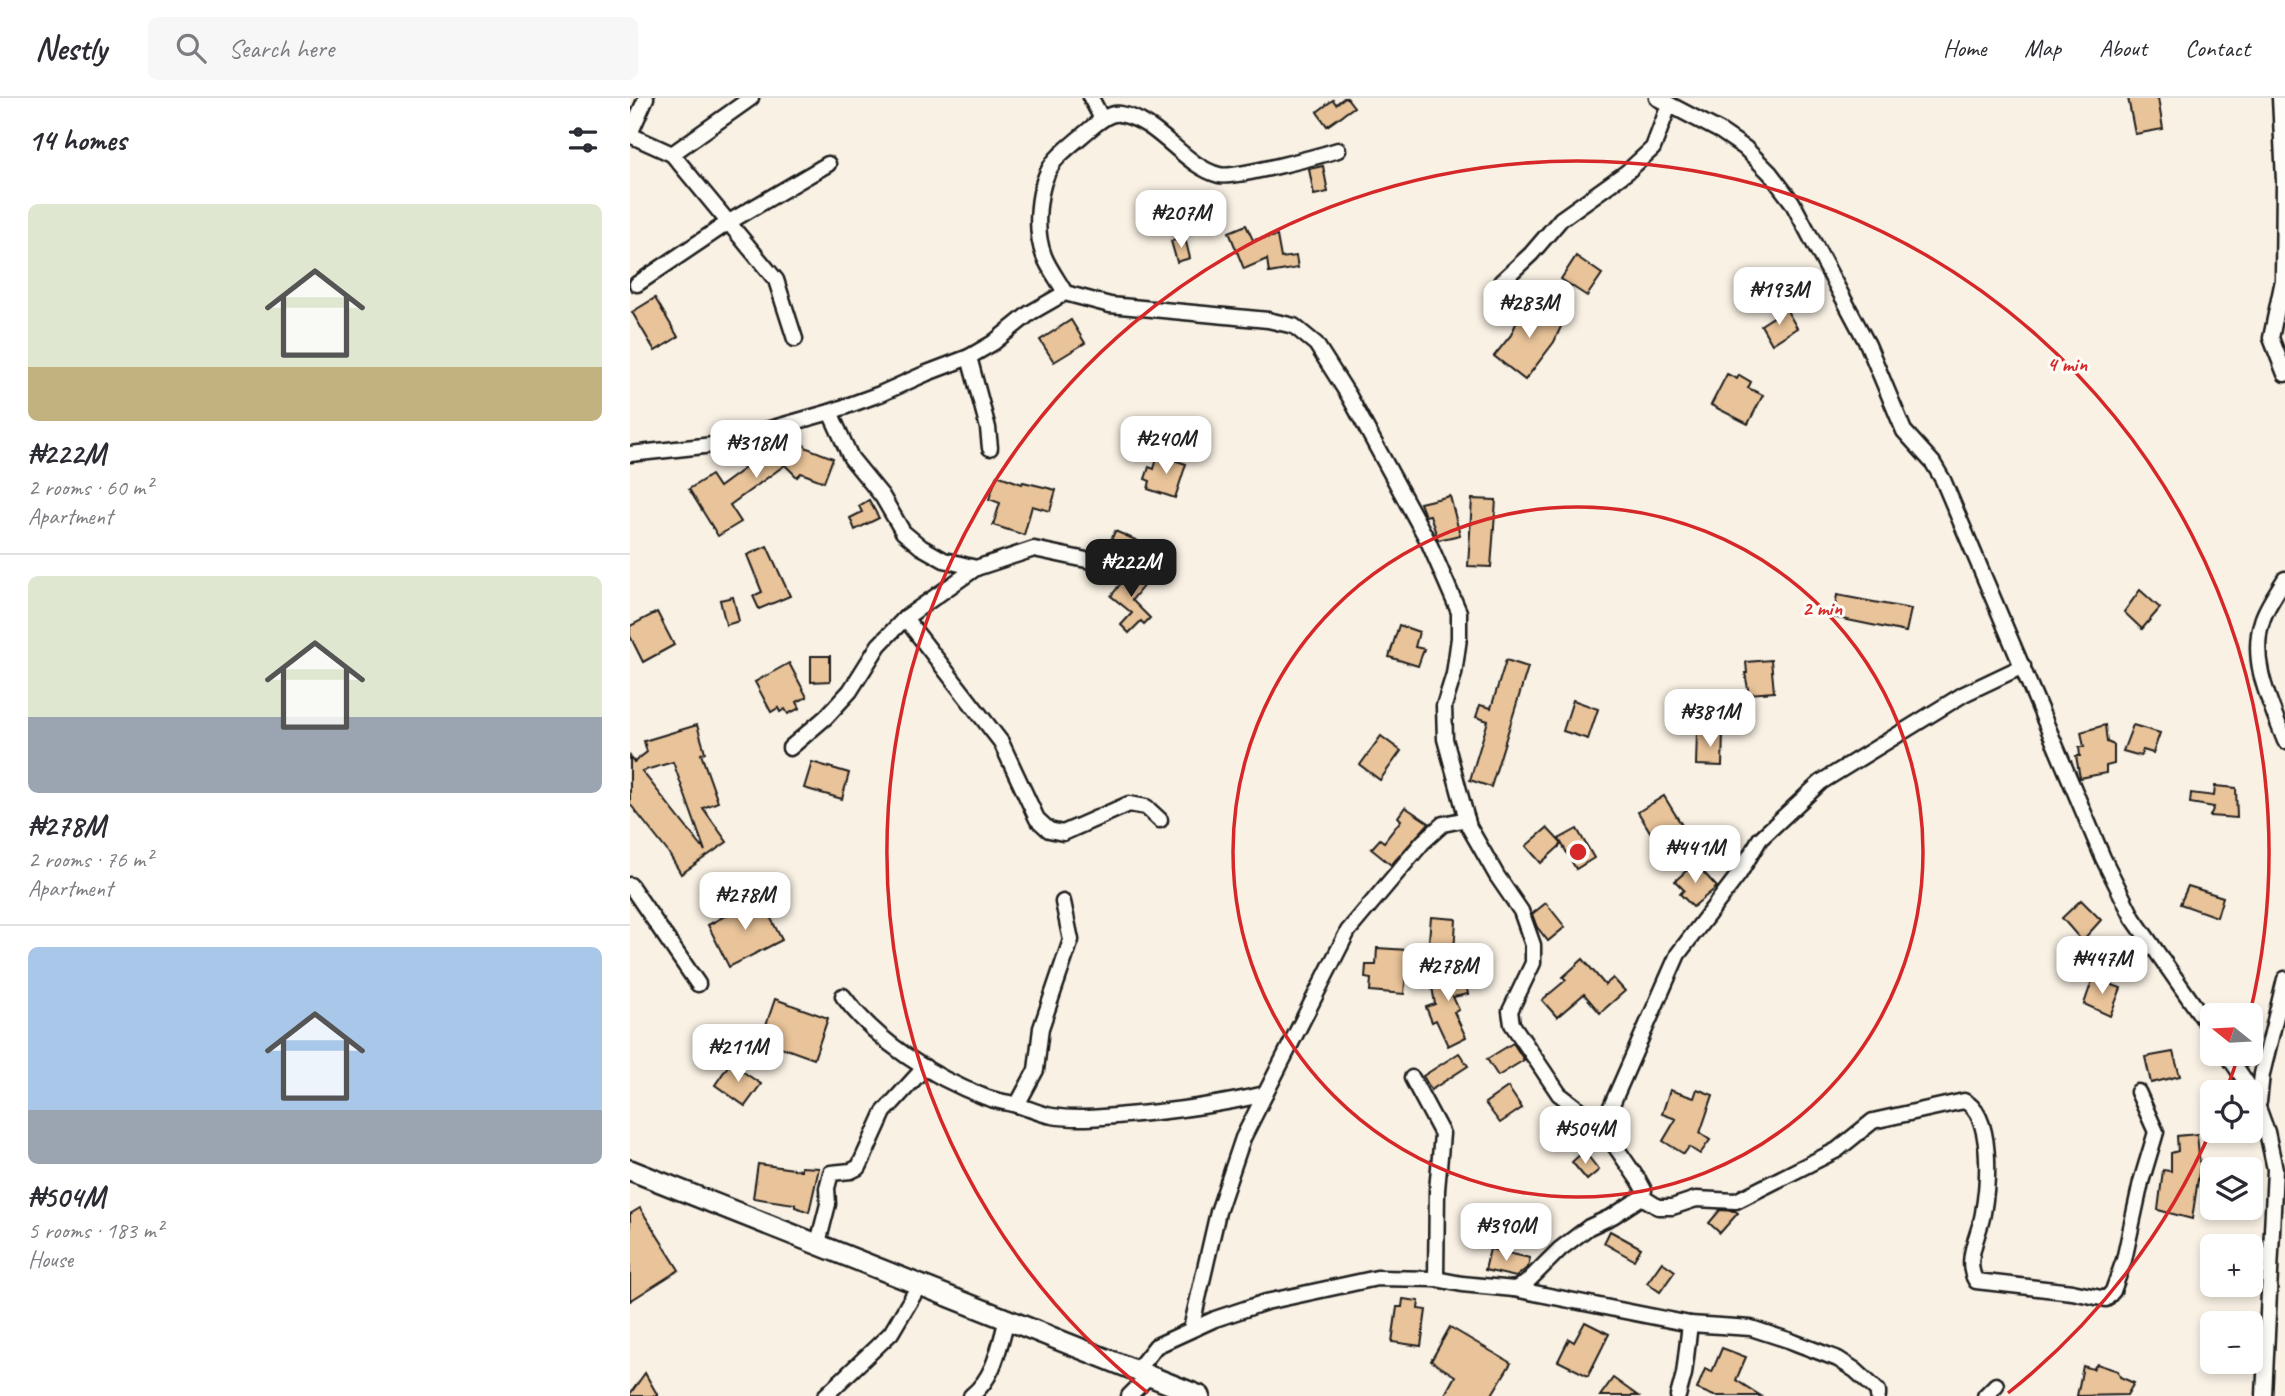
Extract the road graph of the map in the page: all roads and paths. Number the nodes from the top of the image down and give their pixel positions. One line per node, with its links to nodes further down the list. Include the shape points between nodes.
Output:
1 (646, 98): 7 (street)
2 (751, 98): 9 (street)
3 (1091, 98): 6 (street)
4 (2280, 98): 17 (street, via 2283,280 2271,338)
5 (1663, 102): 12 (street, via 1653,148 1628,172 1561,219); 25 (street, via 1745,148 1792,202 1868,345 1904,431 1943,481)
6 (1102, 119): 8 (street, via 1116,113 1134,118 1220,176); 14 (street, via 1053,163 1040,190 1044,255)
7 (630, 134): 9 (street)
8 (1338, 150)
9 (671, 154): 11 (street)
10 (828, 164): 11 (street)
11 (729, 222): 13 (street); 15 (street, via 776,280)
12 (1501, 282)
13 (637, 284)
14 (1065, 293): 16 (street); 28 (street, via 1110,305 1268,320 1294,326 1316,344 1387,463 1459,612 1454,674 1444,706 1445,739)
15 (795, 339)
16 (969, 357): 18 (street); 19 (street)
17 (2285, 374)
18 (830, 412): 20 (street, via 713,445); 22 (street, via 852,458 903,533 944,560)
19 (990, 448)
20 (630, 454)
21 (1107, 567): 22 (street, via 1034,549)
22 (976, 568): 24 (street)
23 (2285, 579): 26 (street, via 2261,622 2258,653 2262,679)
24 (905, 618): 27 (street, via 879,645 850,691); 29 (street, via 1001,743 1037,819 1049,830 1063,833 1129,804 1146,807)
25 (2022, 666): 35 (street, via 2133,918); 43 (street, via 1964,694 1822,782 1760,839 1678,954)
26 (2285, 741)
27 (790, 748)
28 (1467, 819): 40 (street, via 1443,824 1423,842 1348,931); 43 (street, via 1521,911 1533,945 1534,963 1510,1012 1512,1024 1559,1094)
29 (1160, 820)
30 (630, 885): 33 (street)
31 (1063, 902): 41 (street, via 1070,940 1041,1028 1036,1070)
32 (2285, 979): 38 (street)
33 (698, 984)
34 (843, 996): 36 (street, via 878,1033)
35 (2200, 1014)
36 (925, 1068): 41 (street, via 988,1098); 46 (street, via 884,1112 859,1167 831,1173)
37 (1412, 1077): 47 (street, via 1442,1135)
38 (2261, 1080)
39 (2138, 1092): 45 (street, via 2156,1132 2124,1260 2106,1299 1976,1281 1971,1257 1983,1215 1987,1166 1979,1114 1964,1101 1873,1121 1837,1150 1736,1202 1696,1199 1658,1207)
40 (1265, 1094): 41 (street, via 1177,1111 1079,1118 1051,1116); 52 (street, via 1243,1138 1218,1212)
41 (1017, 1105)
42 (2263, 1121): 62 (street, via 2275,1169)
43 (1602, 1127): 45 (street, via 1639,1181)
44 (630, 1170): 46 (main road)
45 (1642, 1197): 49 (street, via 1589,1227)
46 (818, 1243): 48 (main road)
47 (1436, 1279): 49 (street); 52 (street, via 1377,1278 1321,1289 1266,1302)
48 (920, 1284): 50 (main road); 55 (street, via 891,1333)
49 (1514, 1289): 51 (street)
50 (1007, 1319): 53 (main road); 56 (street, via 995,1366)
51 (1690, 1324): 59 (street); 60 (street, via 1751,1328 1800,1344 1856,1370)
52 (1191, 1329): 53 (street, via 1156,1346)
53 (1142, 1374): 57 (street); 58 (main road)
54 (1996, 1385): 61 (street)
55 (825, 1396)
56 (971, 1396)
57 (1129, 1396)
58 (1200, 1396)
59 (1678, 1396)
60 (1878, 1396)
61 (1985, 1396)
62 (2264, 1396)

